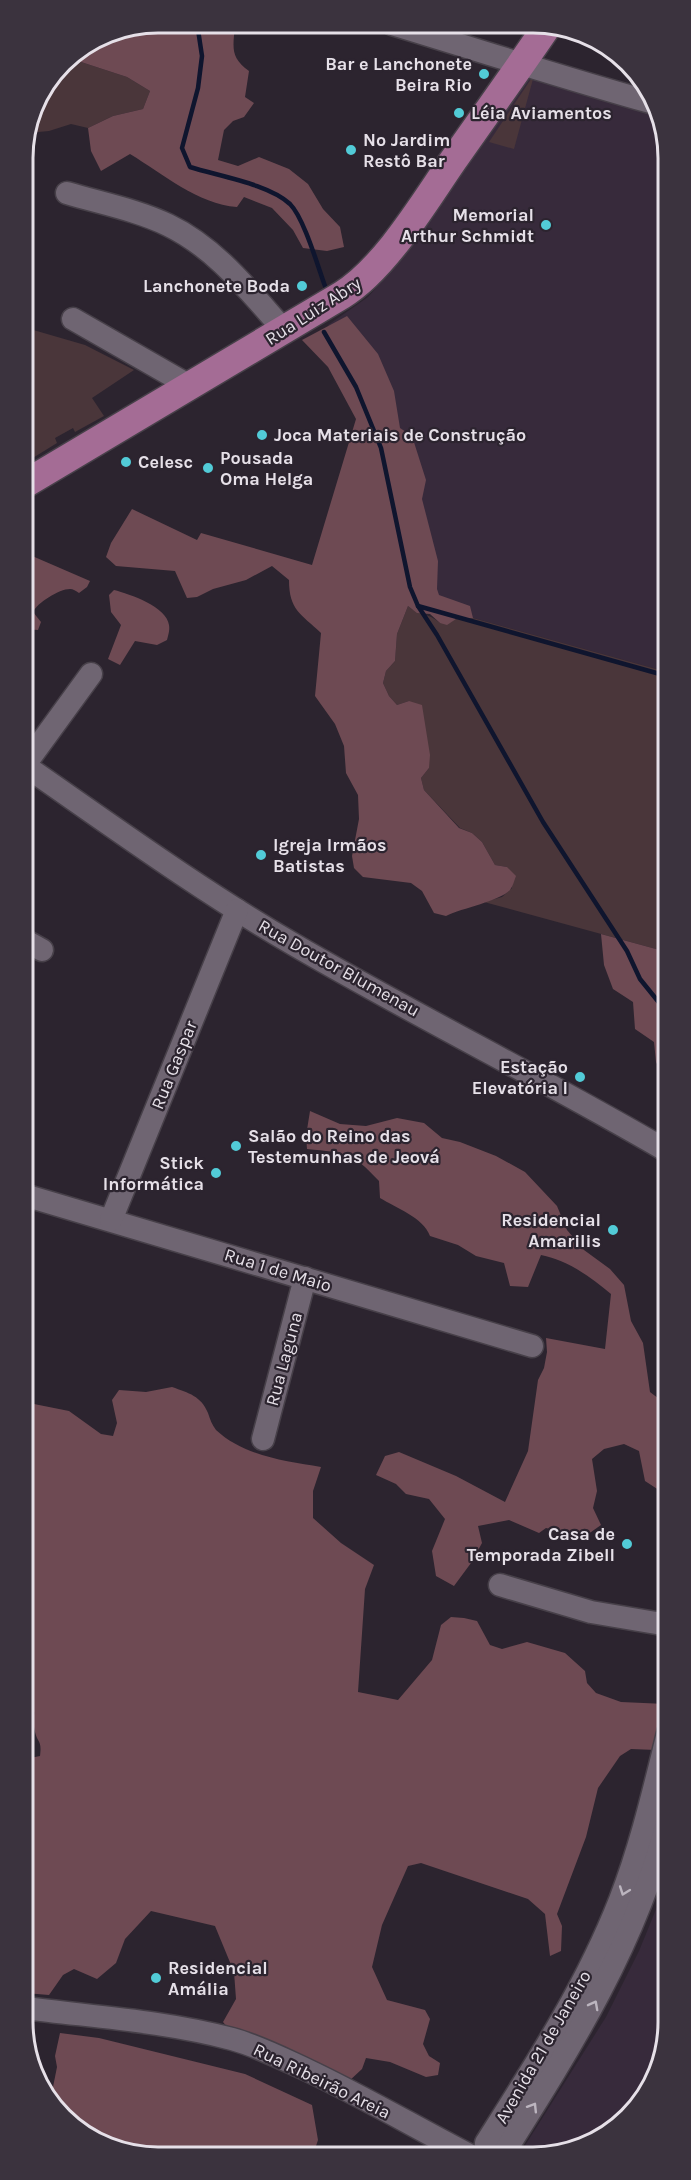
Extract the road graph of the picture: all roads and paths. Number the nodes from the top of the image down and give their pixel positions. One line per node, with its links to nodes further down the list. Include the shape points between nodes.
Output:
1 (485, 33): 2 (street)
2 (537, 38): 3 (street, via 579,83); 6 (main road, Rua Luiz Abry, via 372,271 351,289)
3 (643, 100)
4 (67, 193): 6 (street, via 149,217 190,237 225,265)
5 (73, 319): 7 (street)
6 (284, 330): 7 (main road, Rua Luiz Abry)
7 (190, 386): 8 (main road, Rua Luiz Abry)
8 (33, 479)
9 (91, 674): 10 (street)
10 (33, 753)
11 (33, 771): 12 (street, Rua Doutor Blumenau)
12 (237, 910): 13 (street, Rua Doutor Blumenau); 15 (street, Rua Gaspar)
13 (658, 1146)
14 (33, 1197): 15 (street, Rua 1 de Maio)
15 (111, 1220): 16 (street, Rua 1 de Maio)
16 (305, 1278): 17 (street, Rua 1 de Maio); 18 (street, Rua Laguna)
17 (532, 1346)
18 (263, 1439)
19 (500, 1585): 20 (street, via 591,1612)
20 (658, 1623)
21 (658, 1796): 23 (street, Avenida 21 de Janeiro)
22 (658, 1837): 23 (street, Avenida 21 de Janeiro)
23 (649, 1852): 26 (street, Avenida 21 de Janeiro, one-way to 26, via 620,1901 580,1988); 27 (street, Avenida 21 de Janeiro, one-way to 23, via 600,1995 637,1915)
24 (33, 2009): 25 (street, Rua Ribeirão Areia, via 180,2028 233,2040 337,2084)
25 (454, 2147)
26 (486, 2147)
27 (508, 2147)

